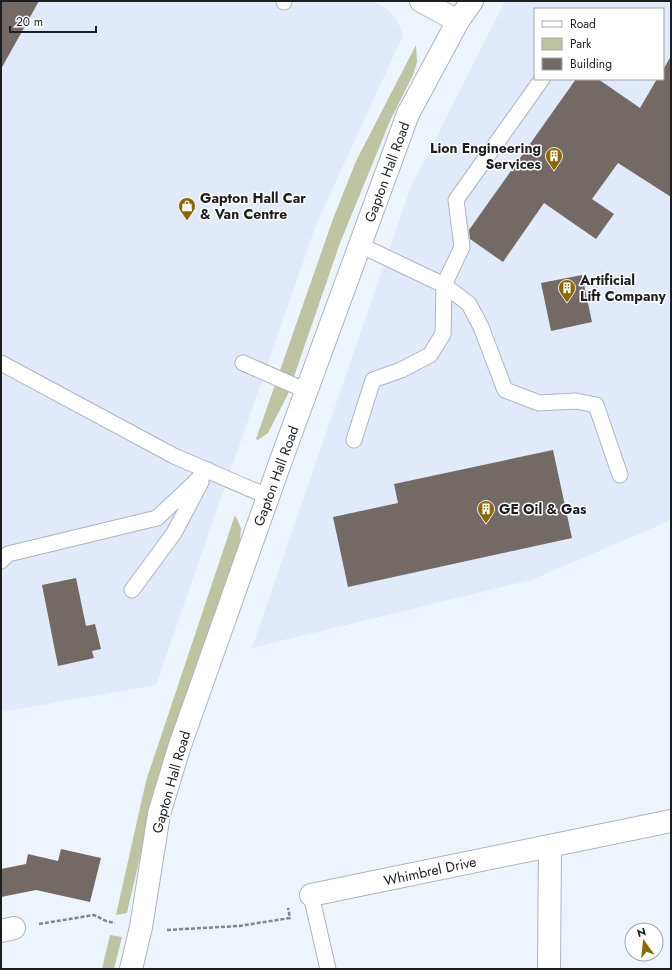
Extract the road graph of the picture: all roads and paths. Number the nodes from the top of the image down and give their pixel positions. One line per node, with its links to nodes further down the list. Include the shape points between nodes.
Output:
1 (421, 1): 3 (street)
2 (472, 1): 3 (street, Gapton Hall Road)
3 (458, 21): 5 (street, Gapton Hall Road, via 408,114)
4 (541, 80): 6 (lane, via 456,200 462,247)
5 (360, 245): 6 (lane); 9 (street, Gapton Hall Road)
6 (444, 285): 10 (lane, via 443,334 430,355 401,370 372,380); 12 (lane, via 469,304 481,327 505,390 539,403 576,401 596,405)
7 (1, 363): 11 (lane, via 174,456)
8 (243, 363): 9 (lane)
9 (307, 391): 13 (street, Gapton Hall Road)
10 (354, 440)
11 (208, 470): 13 (lane); 14 (lane, via 157,518 8,554); 15 (lane, via 174,533)
12 (620, 475)
13 (269, 497): 19 (street, Gapton Hall Road, via 179,748 159,814)
14 (1, 561)
15 (132, 590)
16 (671, 821): 17 (street, Whimbrel Drive)
17 (550, 846): 18 (street, Whimbrel Drive); 21 (street)
18 (310, 895): 20 (lane)
19 (131, 969)
20 (328, 969)
21 (549, 969)

